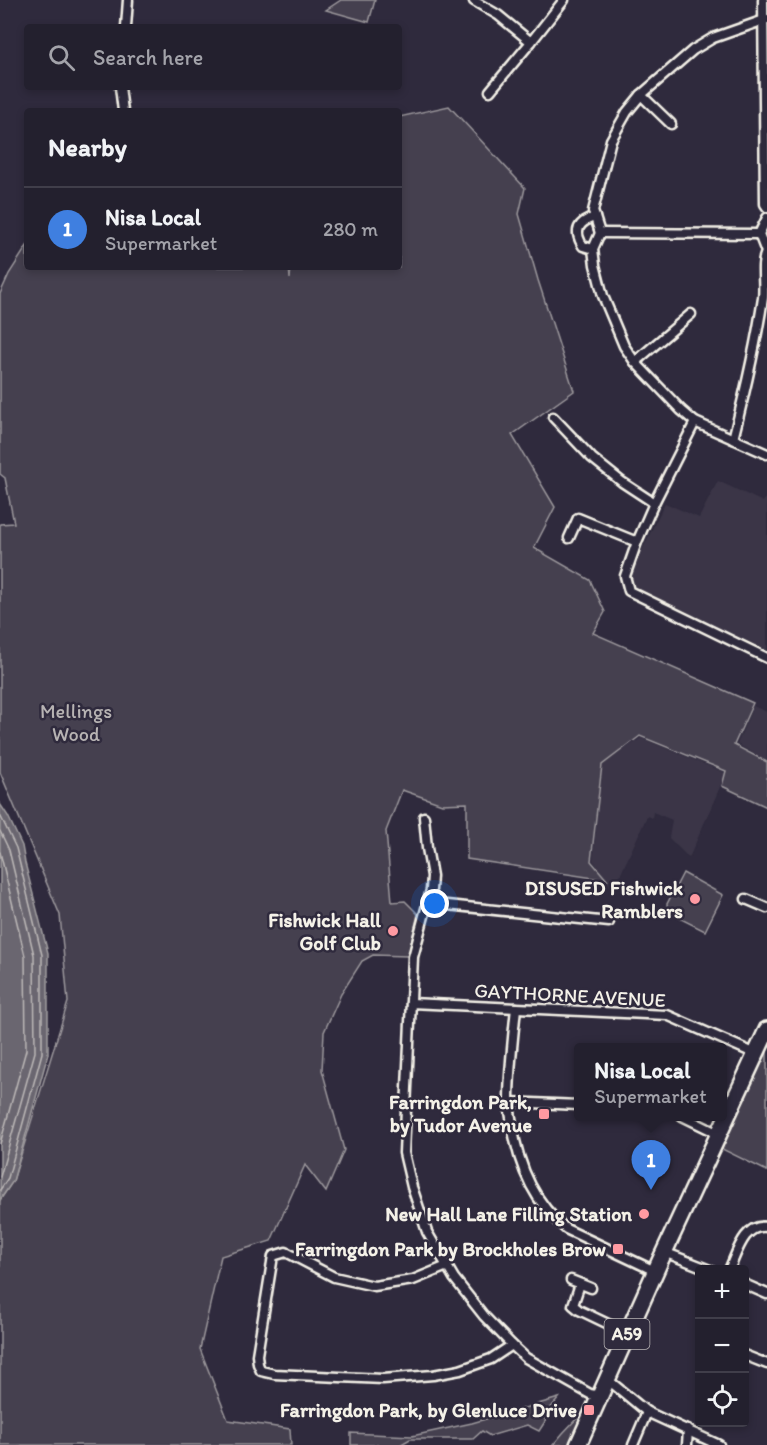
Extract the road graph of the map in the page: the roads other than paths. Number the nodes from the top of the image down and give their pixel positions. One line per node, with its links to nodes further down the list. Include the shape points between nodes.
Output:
1 (128, 0): 6 (street)
2 (564, 0): 7 (street)
3 (763, 0): 5 (street)
4 (474, 1): 7 (street)
5 (765, 19): 10 (street, via 713,38 693,50); 13 (street)
6 (126, 24)
7 (531, 42): 9 (street)
8 (120, 90): 11 (street)
9 (489, 91)
10 (641, 95): 12 (street); 14 (street, via 611,140)
11 (123, 108)
12 (671, 124)
13 (767, 207)
14 (595, 217): 16 (street); 18 (street, via 585,220 578,229 583,246)
15 (767, 218): 17 (street)
16 (600, 233): 17 (street); 18 (street)
17 (759, 234): 19 (street)
18 (593, 249): 21 (street, via 603,296)
19 (767, 251): 24 (street, via 750,372)
20 (691, 314): 21 (street)
21 (635, 362): 23 (street)
22 (553, 417): 26 (street, via 592,458)
23 (695, 422): 24 (street); 26 (street)
24 (734, 439): 25 (street)
25 (767, 454)
26 (654, 504): 28 (street)
27 (569, 538): 28 (street, via 578,518)
28 (637, 542): 29 (street, via 625,576 629,591)
29 (767, 658)
30 (424, 817): 32 (street, via 432,876)
31 (746, 899): 33 (street)
32 (428, 903): 34 (street); 35 (street, via 413,957)
33 (767, 908)
34 (609, 922)
35 (411, 1003): 36 (street, GAYTHORNE AVENUE); 49 (street, via 405,1153 427,1232)
36 (516, 1008): 38 (street, GAYTHORNE AVENUE, via 667,1015); 39 (street)
37 (767, 1030): 38 (highway, A59)
38 (756, 1054): 41 (highway, A59)
39 (509, 1102): 40 (street); 50 (street, via 525,1176 557,1222)
40 (574, 1105)
41 (727, 1117)
42 (692, 1121): 44 (street)
43 (725, 1121): 44 (highway, A59)
44 (719, 1134): 46 (highway, A59)
45 (767, 1227): 48 (street, via 754,1228 747,1234)
46 (664, 1252): 47 (street); 50 (highway, A59)
47 (699, 1265)
48 (731, 1265)
49 (447, 1266): 57 (street, via 484,1316); 57 (street, via 413,1280 374,1286 334,1276 286,1252 273,1256 257,1355 261,1371 383,1379 433,1375 492,1359)
50 (655, 1271): 56 (highway, A59)
51 (571, 1280): 52 (street)
52 (580, 1284): 54 (street); 56 (street, via 573,1305)
53 (749, 1286): 55 (street)
54 (591, 1288)
55 (767, 1294)
56 (627, 1333): 60 (highway, A59)
57 (512, 1345): 61 (street, via 563,1380)
58 (749, 1357): 59 (street)
59 (767, 1364)
60 (607, 1379): 61 (highway, A59); 62 (street)
61 (599, 1396): 64 (highway, A59)
62 (647, 1412): 63 (street); 65 (street)
63 (688, 1430): 66 (street); 67 (street)
64 (578, 1445)
65 (633, 1445)
66 (687, 1445)
67 (718, 1445)

